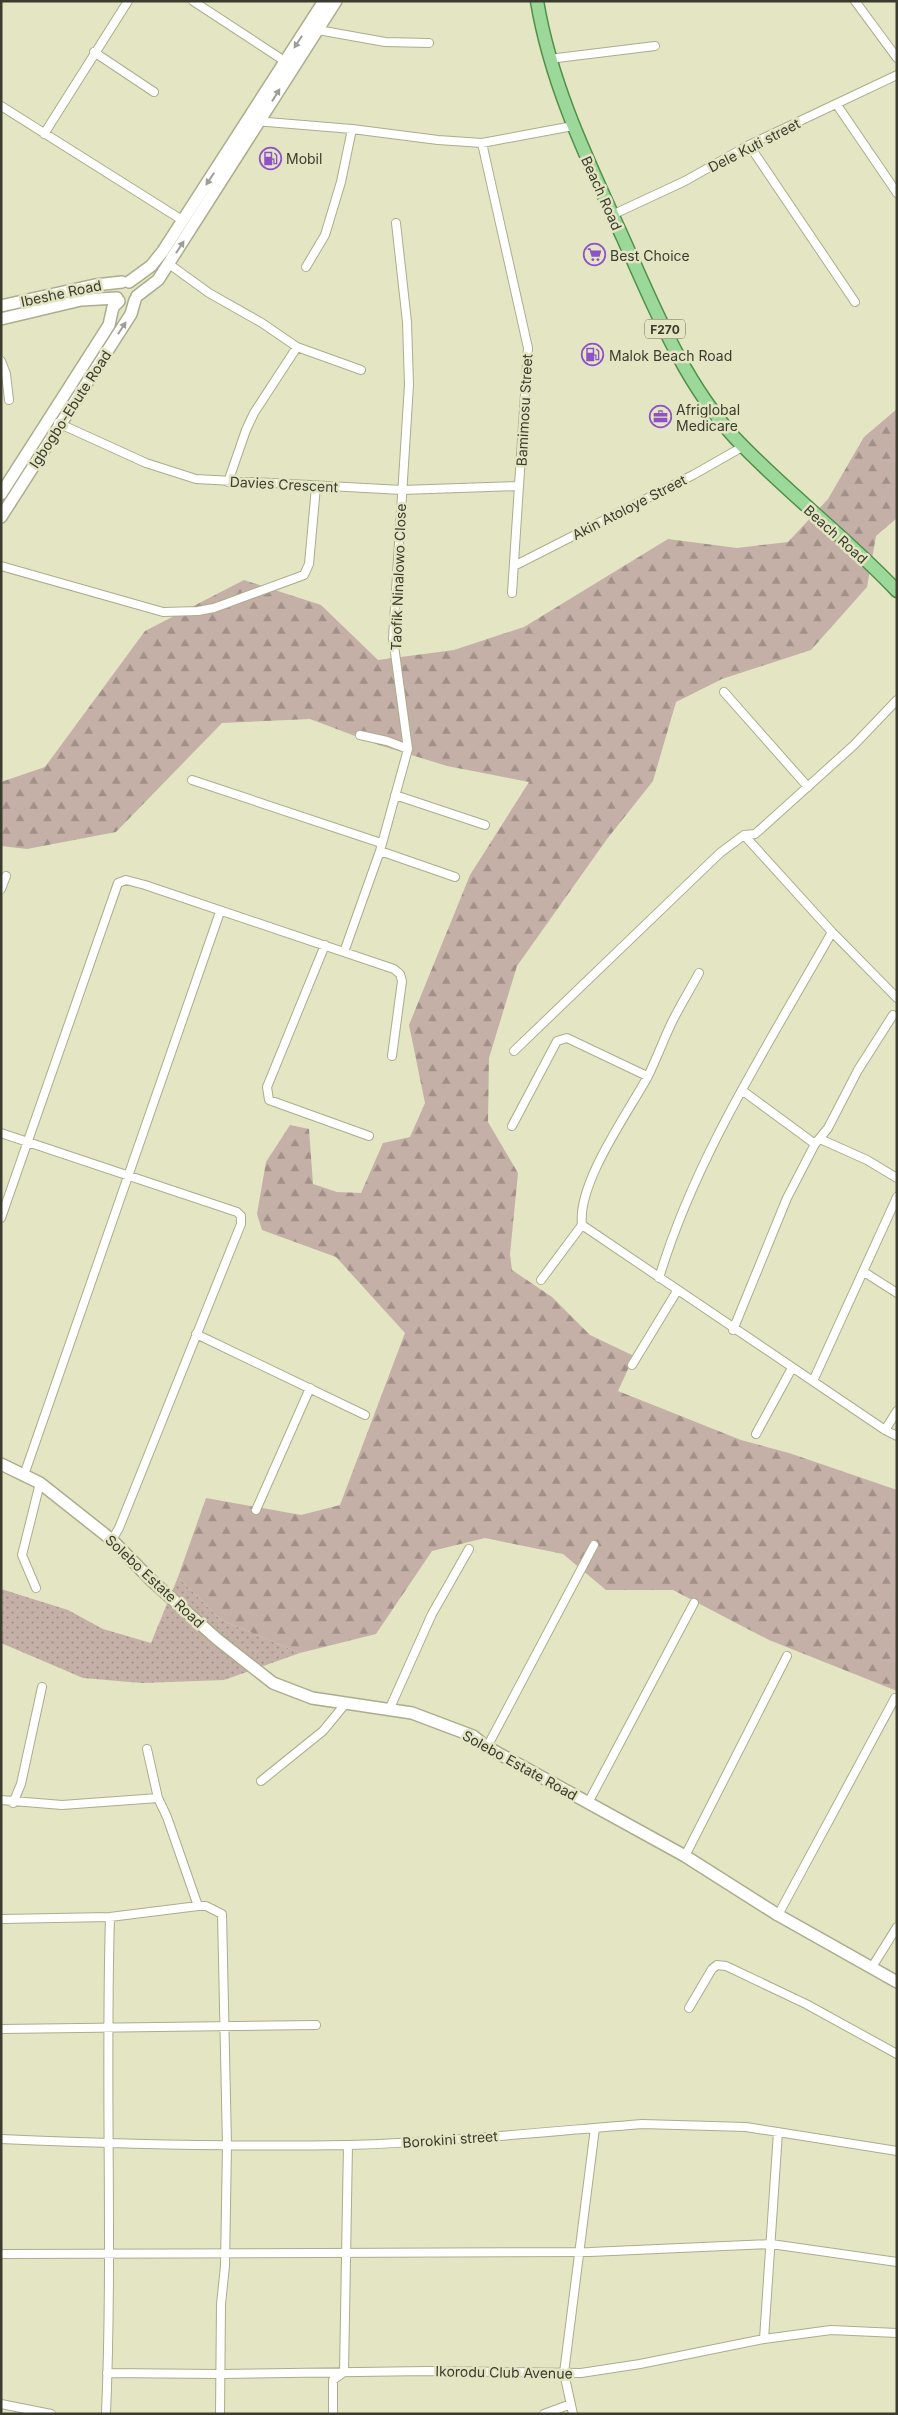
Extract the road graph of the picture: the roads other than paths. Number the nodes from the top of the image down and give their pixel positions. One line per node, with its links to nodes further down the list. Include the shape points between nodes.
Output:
1 (128, 1): 10 (street)
2 (193, 1): 13 (street)
3 (324, 1): 13 (main road, one-way to 13)
4 (336, 1): 7 (main road)
5 (537, 1): 12 (main road, Beach Road / F270)
6 (855, 1): 11 (street)
7 (318, 30): 8 (street, via 385,42); 18 (main road, one-way to 7)
8 (429, 43)
9 (655, 46): 12 (street)
10 (94, 52): 15 (street); 21 (street)
11 (897, 58)
12 (549, 59): 19 (main road, Beach Road / F270)
13 (286, 62): 18 (main road)
14 (897, 76): 16 (street, Dele Kuti street)
15 (154, 92)
16 (837, 104): 23 (street, Dele Kuti street); 24 (street)
17 (1, 106): 21 (street)
18 (254, 120): 20 (street); 27 (main road, one-way to 27); 29 (main road, one-way to 18)
19 (573, 126): 22 (street); 26 (main road, Beach Road / F270)
20 (352, 129): 22 (street); 30 (street, via 325,235)
21 (44, 134): 27 (street)
22 (482, 143): 46 (street, Bamimosu Street, via 528,348)
23 (749, 146): 26 (street, Dele Kuti street); 34 (street)
24 (894, 184): 25 (street)
25 (897, 193)
26 (612, 215): 43 (main road, Beach Road / F270, via 684,367)
27 (182, 220): 31 (main road, via 151,266)
28 (396, 223): 47 (street, Taofik Ninalowo Close, via 409,354)
29 (169, 264): 32 (main road, via 158,280); 37 (street, via 209,293)
30 (306, 267)
31 (126, 282): 32 (main road, via 136,286); 33 (main road, via 116,291); 35 (main road, Ibeshe Road, via 95,285)
32 (136, 298): 33 (main road, via 129,304); 42 (main road, Igbogbo-Ebute Road, one-way to 32, via 131,314)
33 (118, 300): 36 (main road, Ibeshe Road, via 80,300); 41 (main road, Igbogbo-Ebute Road, via 109,325)
34 (855, 302)
35 (1, 306)
36 (1, 319)
37 (297, 347): 39 (street); 44 (street, via 254,413)
38 (1, 361): 40 (street)
39 (361, 370)
40 (9, 400)
41 (49, 418): 42 (street, Davies Crescent); 48 (main road, Igbogbo-Ebute Road)
42 (60, 425): 44 (street, Davies Crescent, via 146,464 196,479); 49 (main road, Igbogbo-Ebute Road)
43 (744, 446): 51 (street, Akin Atoloye Street); 52 (main road, Beach Road / F270, via 777,481)
44 (228, 482): 45 (street, Davies Crescent)
45 (316, 486): 47 (street, Davies Crescent); 50 (street, via 304,575 214,608 163,612)
46 (519, 486): 47 (street, Davies Crescent); 51 (street, Bamimosu Street)
47 (402, 490): 57 (street, Taofik Ninalowo Close, via 393,638)
48 (1, 494)
49 (1, 517)
50 (1, 566)
51 (514, 566): 53 (street, Bamimosu Street)
52 (897, 591)
53 (512, 592)
54 (724, 692): 59 (street)
55 (897, 700): 59 (street)
56 (360, 735): 57 (street)
57 (408, 749): 60 (street, Taofik Ninalowo Close)
58 (192, 780): 63 (street)
59 (808, 787): 62 (street, via 755,834)
60 (395, 795): 61 (street); 63 (street, Taofik Ninalowo Close)
61 (485, 826)
62 (744, 834): 68 (street); 74 (street, via 720,853)
63 (380, 847): 65 (street); 70 (street, Taofik Ninalowo Close)
64 (6, 876): 66 (street)
65 (455, 877)
66 (1, 889)
67 (220, 912): 69 (street); 82 (street, via 126,880 118,883); 83 (street)
68 (832, 932): 72 (street); 77 (street)
69 (325, 945): 70 (street); 80 (street, via 267,1087 269,1100)
70 (344, 952): 75 (street, via 400,974 402,980)
71 (699, 973): 76 (street)
72 (897, 998)
73 (893, 1015): 81 (street)
74 (514, 1051)
75 (392, 1056)
76 (648, 1076): 78 (street, via 561,1038); 87 (street, via 617,1126 585,1195 580,1212)
77 (742, 1091): 81 (street); 89 (street, via 695,1180 672,1234)
78 (512, 1126)
79 (1, 1133): 82 (street)
80 (369, 1136)
81 (818, 1141): 84 (street); 93 (street, via 787,1198)
82 (28, 1142): 83 (street); 86 (street)
83 (126, 1176): 94 (street, via 241,1216 241,1224); 105 (street)
84 (897, 1176)
85 (897, 1197): 88 (street)
86 (1, 1218)
87 (582, 1225): 89 (street); 90 (street)
88 (864, 1272): 92 (street); 97 (street)
89 (659, 1278): 91 (street)
90 (541, 1280)
91 (677, 1291): 93 (street); 95 (street)
92 (897, 1293)
93 (733, 1330): 96 (street)
94 (196, 1334): 98 (street); 108 (street)
95 (632, 1365)
96 (792, 1368): 97 (street); 102 (street)
97 (813, 1381): 101 (street)
98 (310, 1388): 100 (street); 107 (street)
99 (897, 1411): 101 (street)
100 (365, 1415)
101 (885, 1430): 103 (street)
102 (756, 1434)
103 (897, 1436)
104 (1, 1464): 105 (main road, Solebo Estate Road)
105 (24, 1475): 106 (main road, Solebo Estate Road)
106 (40, 1483): 108 (main road, Solebo Estate Road); 111 (street, via 22,1555)
107 (256, 1510)
108 (112, 1540): 116 (main road, Solebo Estate Road, via 217,1639 273,1683 312,1698)
109 (594, 1545): 118 (street)
110 (469, 1549): 117 (street, via 432,1614)
111 (36, 1588)
112 (694, 1604): 124 (street)
113 (787, 1656): 125 (street)
114 (42, 1686): 123 (street, via 21,1784)
115 (895, 1698): 127 (street)
116 (346, 1703): 117 (main road, Solebo Estate Road); 120 (street, via 323,1731)
117 (389, 1710): 118 (main road, Solebo Estate Road, via 412,1713 473,1736)
118 (488, 1747): 124 (main road, Solebo Estate Road)
119 (147, 1749): 121 (street)
120 (260, 1781)
121 (158, 1798): 123 (street, via 62,1804); 126 (street)
122 (1, 1800): 123 (street)
123 (13, 1803)
124 (588, 1803): 125 (main road, Solebo Estate Road)
125 (685, 1856): 127 (main road, Solebo Estate Road)
126 (198, 1906): 128 (street); 135 (street, via 206,1906 222,1914)
127 (778, 1916): 131 (main road, Solebo Estate Road)
128 (110, 1917): 129 (street); 136 (street)
129 (1, 1919)
130 (897, 1928): 131 (street)
131 (872, 1967): 132 (main road, Solebo Estate Road)
132 (897, 1982)
133 (689, 2008): 138 (street, via 712,1969 717,1965 726,1966 806,2004)
134 (316, 2025): 135 (street)
135 (225, 2026): 136 (street); 143 (street)
136 (108, 2027): 137 (street); 142 (street)
137 (1, 2029)
138 (897, 2054)
139 (595, 2128): 140 (street, Borokini street, via 666,2124 746,2127); 144 (street, Borokini street); 148 (street)
140 (778, 2132): 145 (street, Borokini street); 146 (street)
141 (1, 2139): 142 (street, Borokini street)
142 (108, 2144): 143 (street, Borokini street); 149 (street)
143 (228, 2145): 144 (street, Borokini street); 150 (street)
144 (348, 2145): 147 (street)
145 (897, 2151)
146 (771, 2244): 148 (street); 152 (street); 154 (street)
147 (346, 2252): 148 (street); 150 (street); 155 (street)
148 (581, 2252): 156 (street)
149 (110, 2253): 150 (street); 151 (street); 157 (street)
150 (225, 2253): 158 (street)
151 (1, 2254)
152 (897, 2262)
153 (897, 2333): 154 (street, Ikorodu Club Avenue, via 831,2330)
154 (764, 2339): 156 (street, Ikorodu Club Avenue, via 599,2371)
155 (344, 2372): 156 (street, Ikorodu Club Avenue); 158 (street, Ikorodu Club Avenue); 164 (street, via 333,2380)
156 (564, 2373): 160 (street)
157 (107, 2374): 158 (street, Ikorodu Club Avenue); 162 (street)
158 (220, 2374): 163 (street)
159 (1, 2404): 161 (street)
160 (570, 2404): 165 (street); 166 (street)
161 (51, 2414)
162 (106, 2414)
163 (220, 2414)
164 (333, 2414)
165 (544, 2414)
166 (573, 2414)

